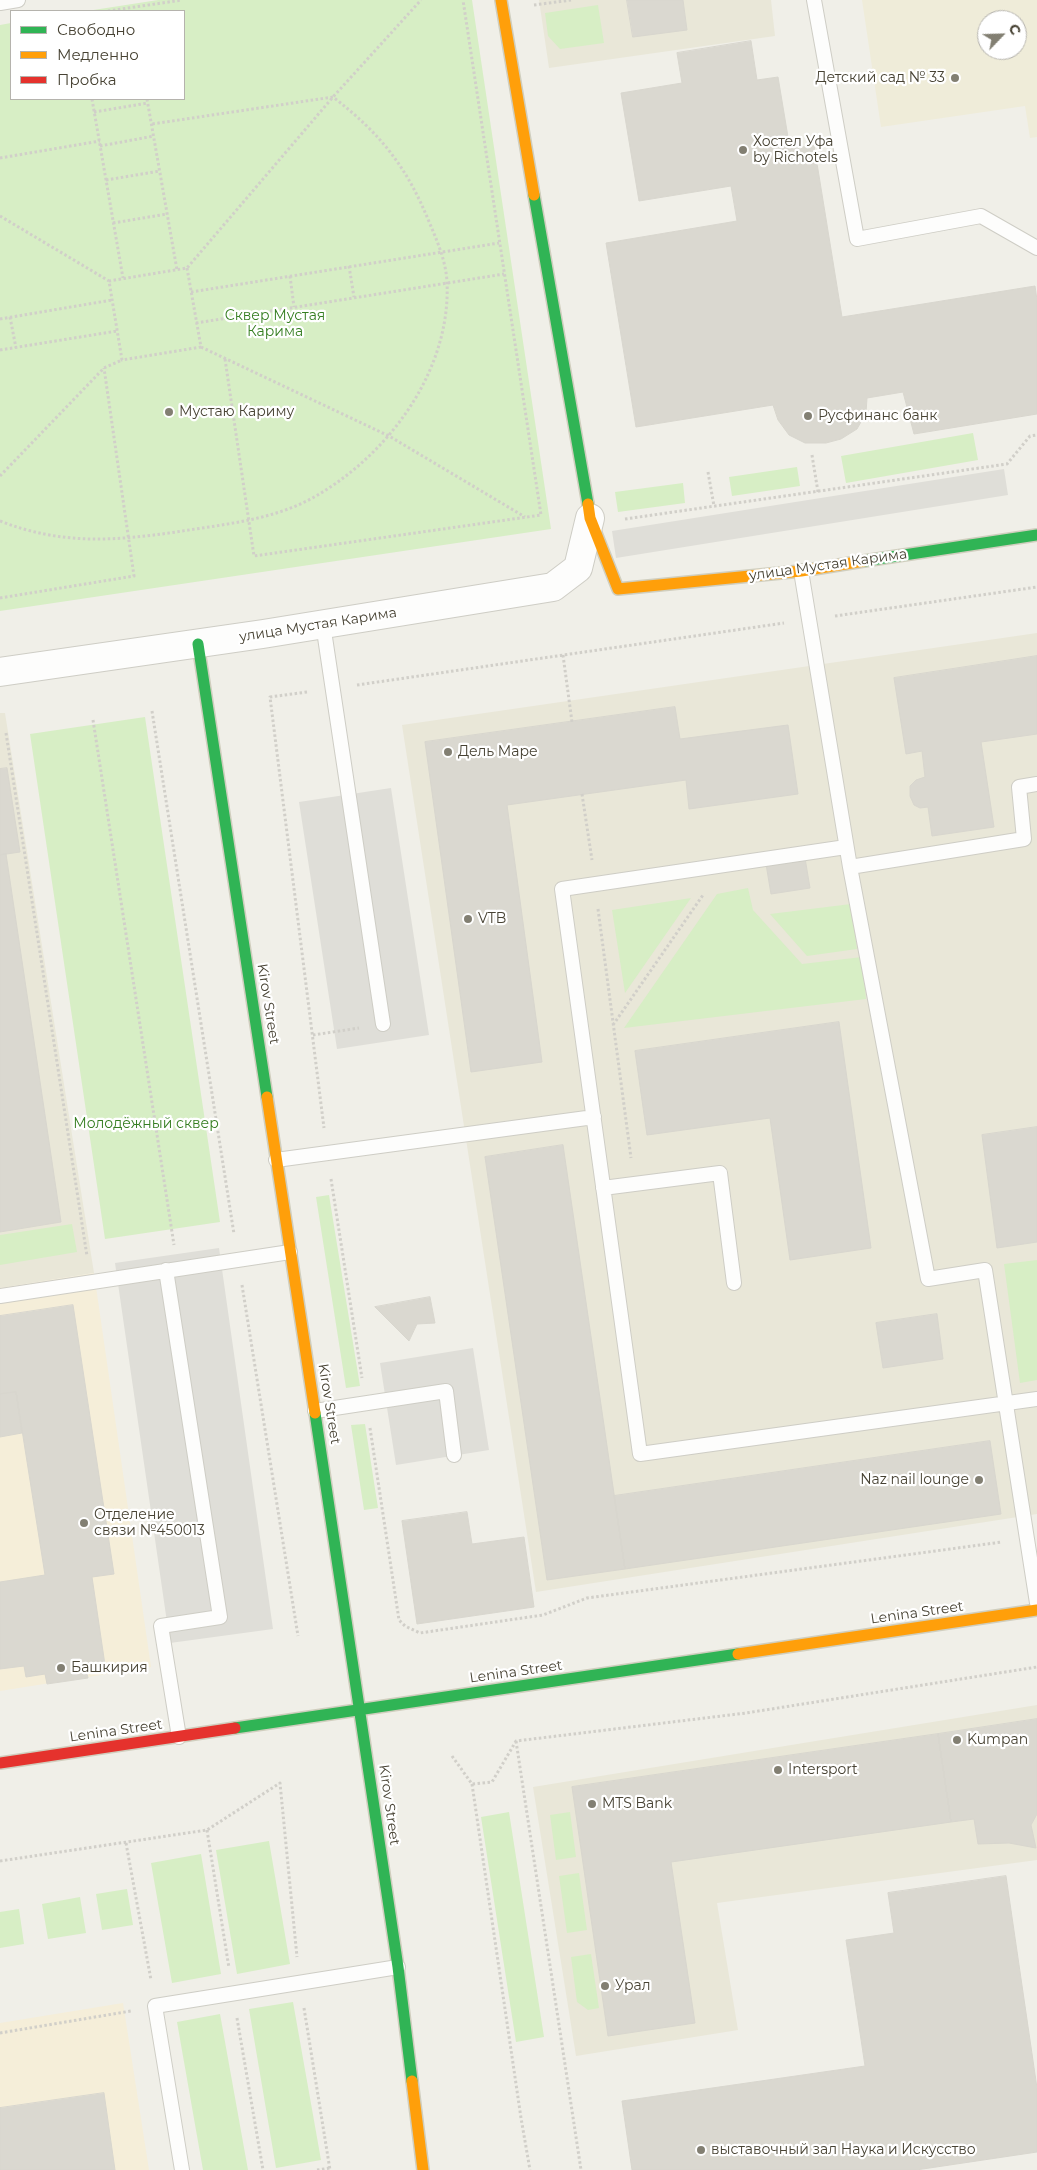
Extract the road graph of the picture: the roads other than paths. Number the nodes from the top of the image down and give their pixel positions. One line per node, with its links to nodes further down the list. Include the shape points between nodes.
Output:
1 (18, 0): 4 (lane)
2 (501, 0): 6 (street)
3 (814, 0): 5 (lane, via 857,239 981,216)
4 (0, 3)
5 (1037, 248)
6 (590, 518): 8 (street, улица Мустая Карима, via 618,589); 9 (street, улица Мустая Карима, via 578,568 554,587)
7 (1037, 535): 8 (street, улица Мустая Карима)
8 (801, 571): 13 (lane)
9 (323, 624): 10 (street, улица Мустая Карима); 15 (lane)
10 (198, 644): 11 (street, улица Мустая Карима); 17 (street, Kirov Street)
11 (0, 672)
12 (1037, 784): 14 (lane, via 1019,787 1024,839)
13 (846, 847): 14 (lane); 16 (lane, via 562,889)
14 (850, 867): 24 (lane, via 928,1279 985,1270)
15 (383, 1024)
16 (594, 1118): 17 (lane); 18 (lane)
17 (276, 1160): 19 (street, Kirov Street)
18 (604, 1188): 21 (lane, via 720,1173); 24 (lane, via 640,1454)
19 (290, 1252): 20 (lane); 25 (street, Kirov Street)
20 (172, 1270): 22 (lane); 30 (lane, via 220,1617 162,1626)
21 (734, 1283)
22 (0, 1296)
23 (1037, 1399): 24 (lane)
24 (1006, 1404): 27 (lane)
25 (315, 1411): 26 (lane, via 446,1391); 29 (street, Kirov Street)
26 (454, 1455)
27 (1037, 1603)
28 (1037, 1610): 29 (street, Lenina Street)
29 (360, 1711): 30 (street, Lenina Street); 32 (street, Kirov Street)
30 (179, 1737): 31 (street, Lenina Street)
31 (0, 1763)
32 (398, 1967): 33 (lane, via 155,2006); 34 (street, Kirov Street)
33 (182, 2170)
34 (423, 2170)

